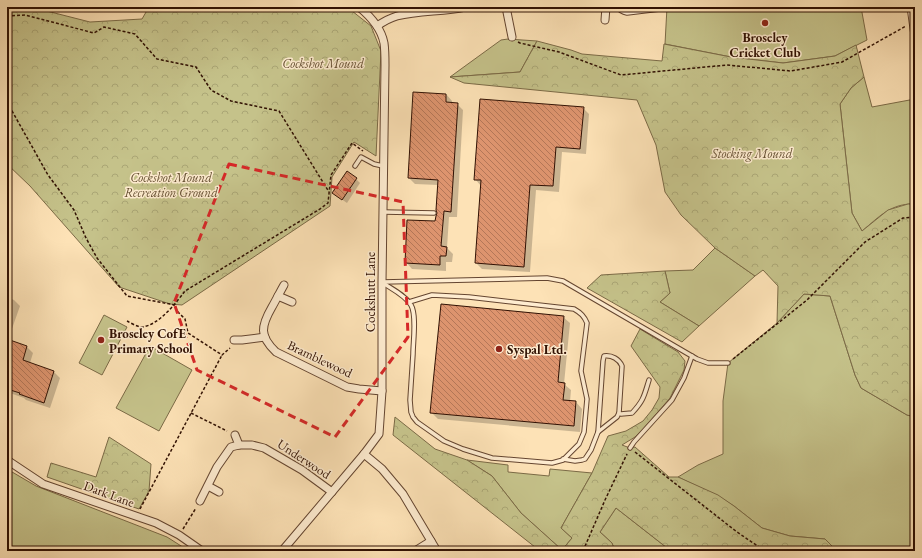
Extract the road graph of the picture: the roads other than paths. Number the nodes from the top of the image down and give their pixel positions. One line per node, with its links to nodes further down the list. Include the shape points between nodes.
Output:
1 (359, 7): 10 (street, Cockshutt Lane)
2 (465, 7): 7 (street)
3 (506, 7): 12 (street)
4 (606, 7): 9 (street)
5 (617, 7): 8 (lane, via 627,13)
6 (911, 7): 11 (street)
7 (456, 8): 10 (street, via 396,16)
8 (660, 9)
9 (605, 20)
10 (377, 26): 14 (street, Cockshutt Lane, via 384,42 385,65)
11 (915, 36)
12 (512, 37)
13 (355, 166): 14 (lane, via 361,158)
14 (383, 166): 15 (street, Cockshutt Lane)
15 (382, 212): 16 (lane); 17 (street, Cockshutt Lane)
16 (434, 213)
17 (382, 282): 21 (lane); 24 (lane, via 547,278 563,281); 27 (street, Cockshutt Lane)
18 (284, 285): 19 (street)
19 (278, 296): 20 (street); 22 (street, via 266,318 263,329)
20 (292, 302)
21 (409, 302): 34 (lane, via 414,313 410,400 413,417 444,440 492,458 552,463); 34 (lane, via 432,295 469,297 574,309 584,317 587,323 582,371 587,399 584,432 579,444)
22 (265, 337): 23 (street); 27 (street, Bramblewood, via 269,346 276,352 347,386)
23 (234, 340)
24 (692, 356): 25 (lane, via 708,363); 32 (lane, via 672,400)
25 (728, 363)
26 (648, 380): 28 (lane, via 644,397 632,413)
27 (382, 391): 33 (street, Cockshutt Lane, via 379,434)
28 (619, 413): 29 (lane); 29 (lane, via 622,366 615,358 604,356)
29 (598, 432): 34 (lane, via 585,459)
30 (235, 435): 31 (street)
31 (239, 445): 36 (street, via 231,447); 38 (street, Underwood, via 264,448 302,470)
32 (630, 448)
33 (364, 454): 38 (street, Cockshutt Lane); 40 (street, via 382,469 404,494)
34 (563, 459)
35 (7, 460): 41 (street, Dark Lane, via 44,484 156,523)
36 (208, 486): 37 (street); 39 (street)
37 (219, 492)
38 (332, 492): 42 (street, Cockshutt Lane)
39 (200, 501)
40 (431, 541): 43 (street); 44 (street)
41 (202, 551)
42 (282, 551)
43 (415, 551)
44 (437, 551)

